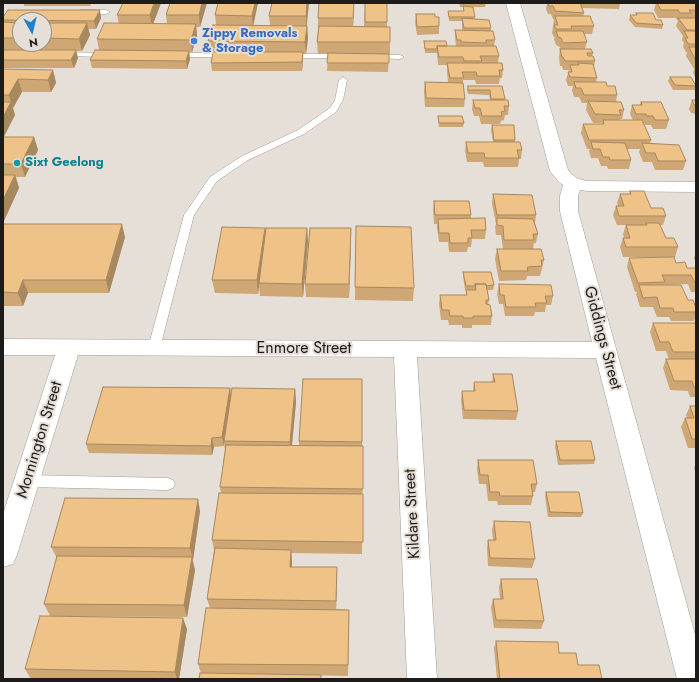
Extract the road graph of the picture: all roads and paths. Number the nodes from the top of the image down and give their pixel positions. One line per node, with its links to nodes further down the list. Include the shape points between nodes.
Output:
1 (513, 3): 11 (street, via 559,171)
2 (74, 12): 3 (lane)
3 (106, 12)
4 (51, 54): 5 (lane)
5 (114, 54)
6 (162, 55): 7 (lane)
7 (234, 55)
8 (281, 56): 9 (lane)
9 (400, 57)
10 (344, 80): 15 (lane, via 339,100 333,110 301,132 245,158 213,179 189,215)
11 (573, 183): 12 (street, via 587,186); 17 (street, Giddings Street, via 569,196 569,211)
12 (696, 187)
13 (3, 347): 14 (street, Enmore Street)
14 (69, 347): 15 (street, Enmore Street); 18 (street, Mornington Street)
15 (154, 348): 16 (street, Enmore Street)
16 (405, 350): 17 (street, Enmore Street); 21 (street, Kildare Street)
17 (605, 350): 22 (street, Giddings Street)
18 (27, 481): 19 (lane); 20 (street, Mornington Street)
19 (168, 484)
20 (3, 555)
21 (422, 679)
22 (692, 679)

